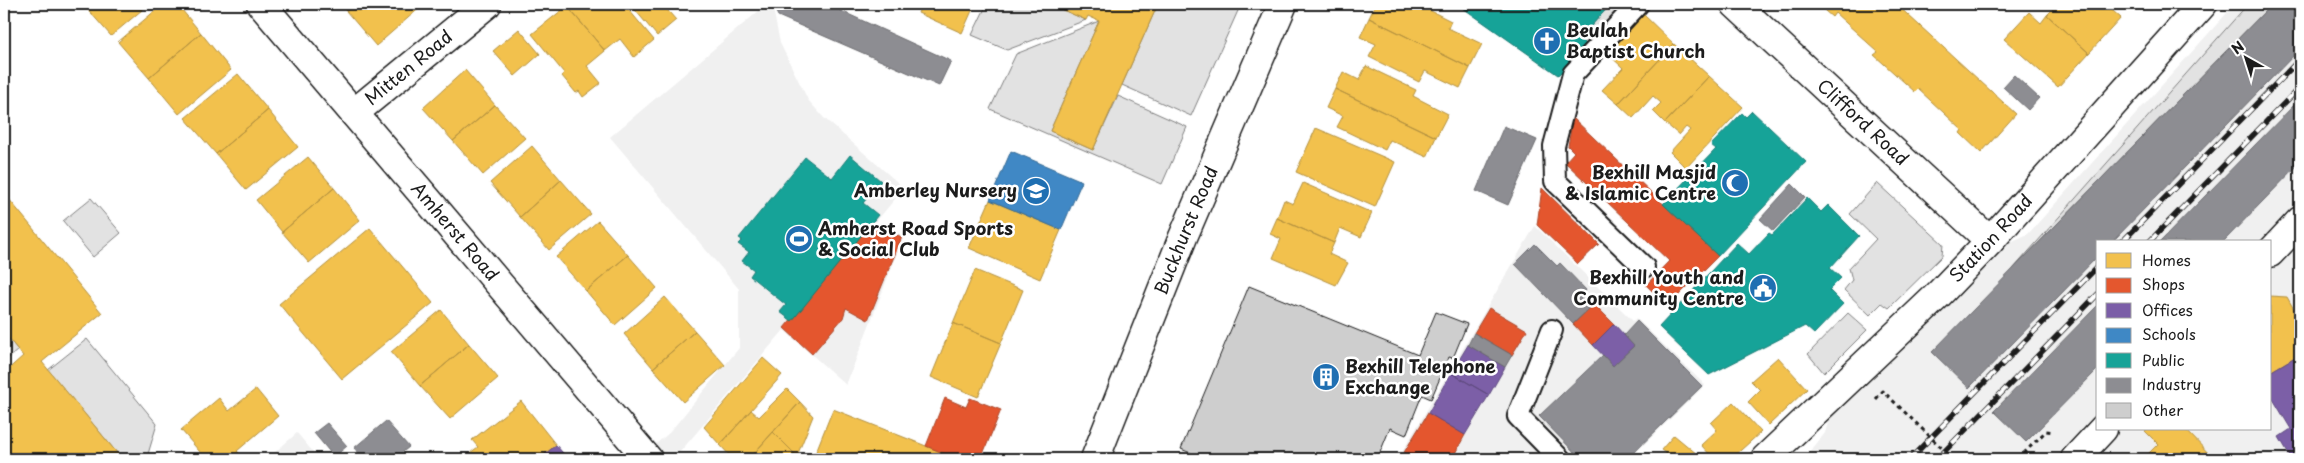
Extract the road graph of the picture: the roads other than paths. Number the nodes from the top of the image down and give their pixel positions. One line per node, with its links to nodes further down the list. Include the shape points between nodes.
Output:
1 (261, 4): 7 (street, Amherst Road)
2 (487, 4): 7 (street, Mitten Road)
3 (1283, 4): 15 (street, Buckhurst Road, via 1183,237)
4 (1638, 4): 11 (lane, via 1573,74 1554,146 1555,181)
5 (1735, 4): 9 (street, Clifford Road)
6 (2203, 4): 9 (street, Station Road)
7 (354, 113): 14 (street, Amherst Road)
8 (2298, 229): 10 (street)
9 (1990, 241): 17 (street, Station Road)
10 (2272, 251)
11 (1644, 267)
12 (1552, 330): 16 (lane, via 1518,416)
13 (2102, 430): 18 (street)
14 (648, 459)
15 (1095, 459)
16 (1560, 459)
17 (1766, 459)
18 (2075, 459)

